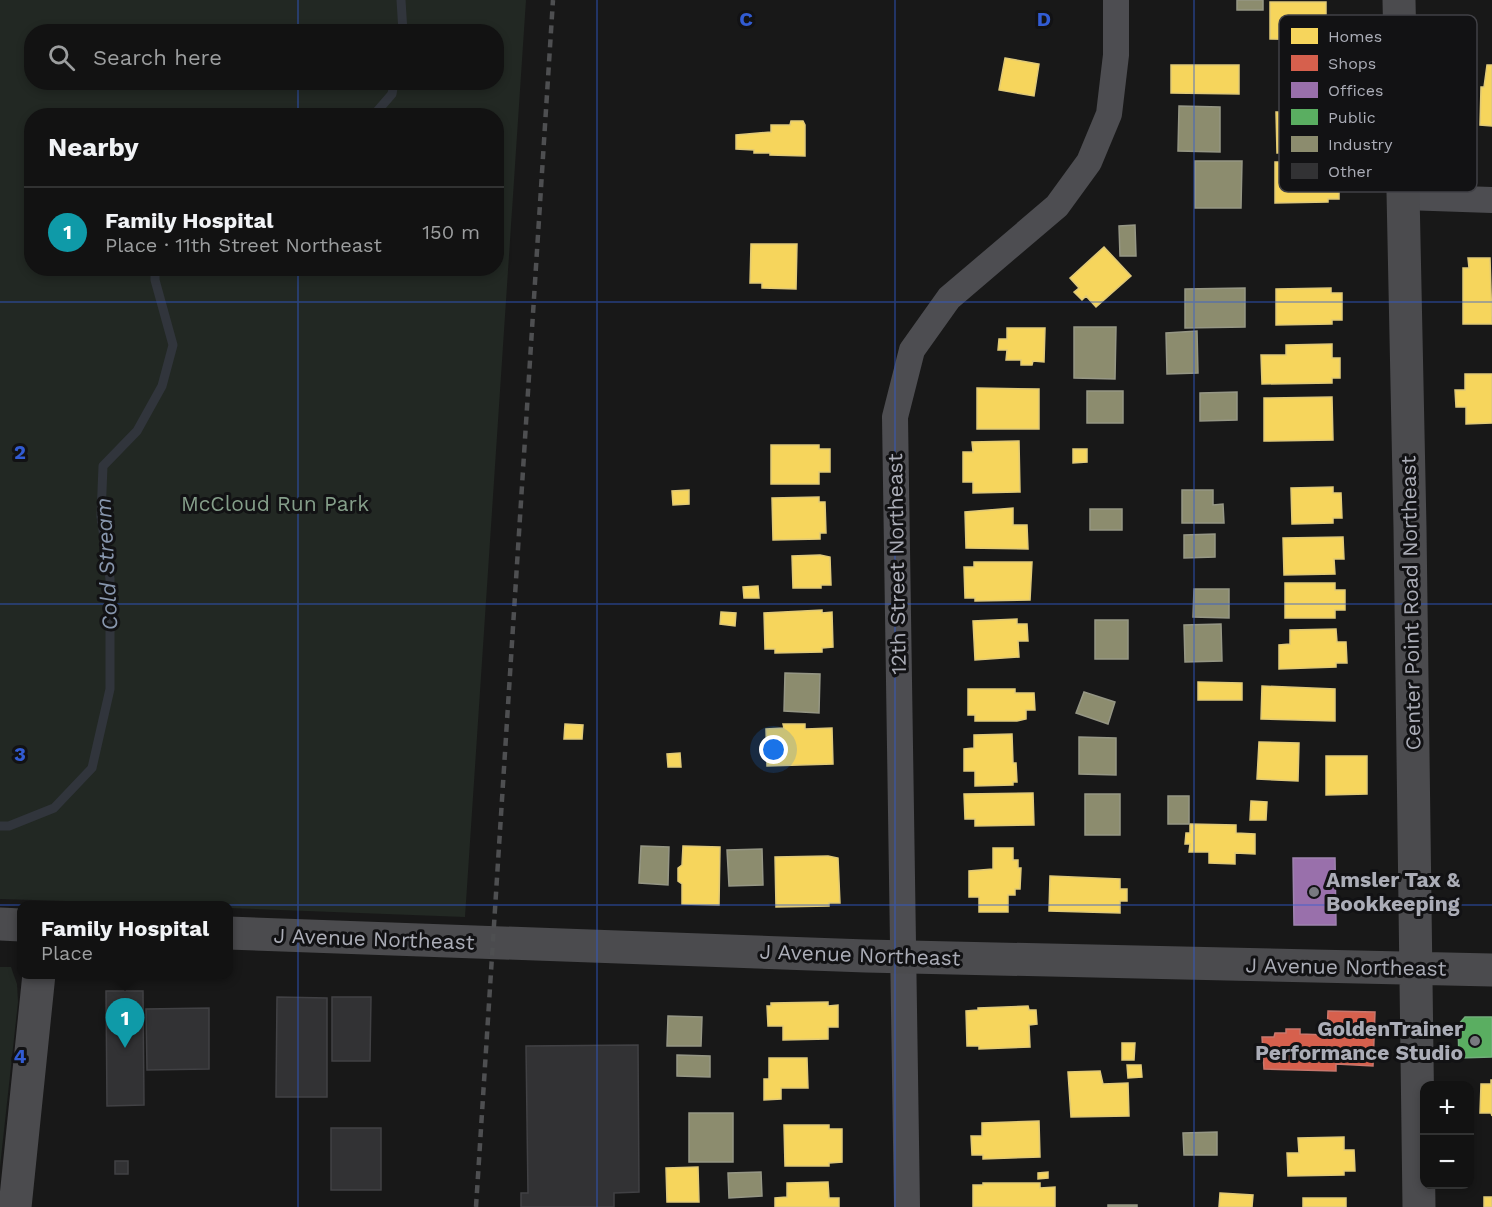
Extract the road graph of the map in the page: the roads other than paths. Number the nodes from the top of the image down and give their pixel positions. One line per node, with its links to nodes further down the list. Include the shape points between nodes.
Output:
1 (1116, 0): 10 (street, 12th Street Northeast, via 1116,55 1109,114 1089,162 1057,206 949,298 912,350 895,417)
2 (1399, 0): 3 (street, Center Point Road Northeast)
3 (1399, 15)
4 (1404, 192): 5 (street, Center Point Road Northeast)
5 (1404, 197): 6 (street); 11 (street, Center Point Road Northeast)
6 (1492, 200)
7 (0, 924): 8 (street)
8 (17, 925)
9 (233, 933): 10 (street, J Avenue Northeast)
10 (903, 957): 11 (street, J Avenue Northeast); 15 (street, 12th Street Northeast)
11 (1415, 968): 12 (street, J Avenue Northeast); 16 (street, Center Point Road Northeast)
12 (1492, 970)
13 (39, 979): 14 (street)
14 (15, 1207)
15 (908, 1207)
16 (1419, 1207)

